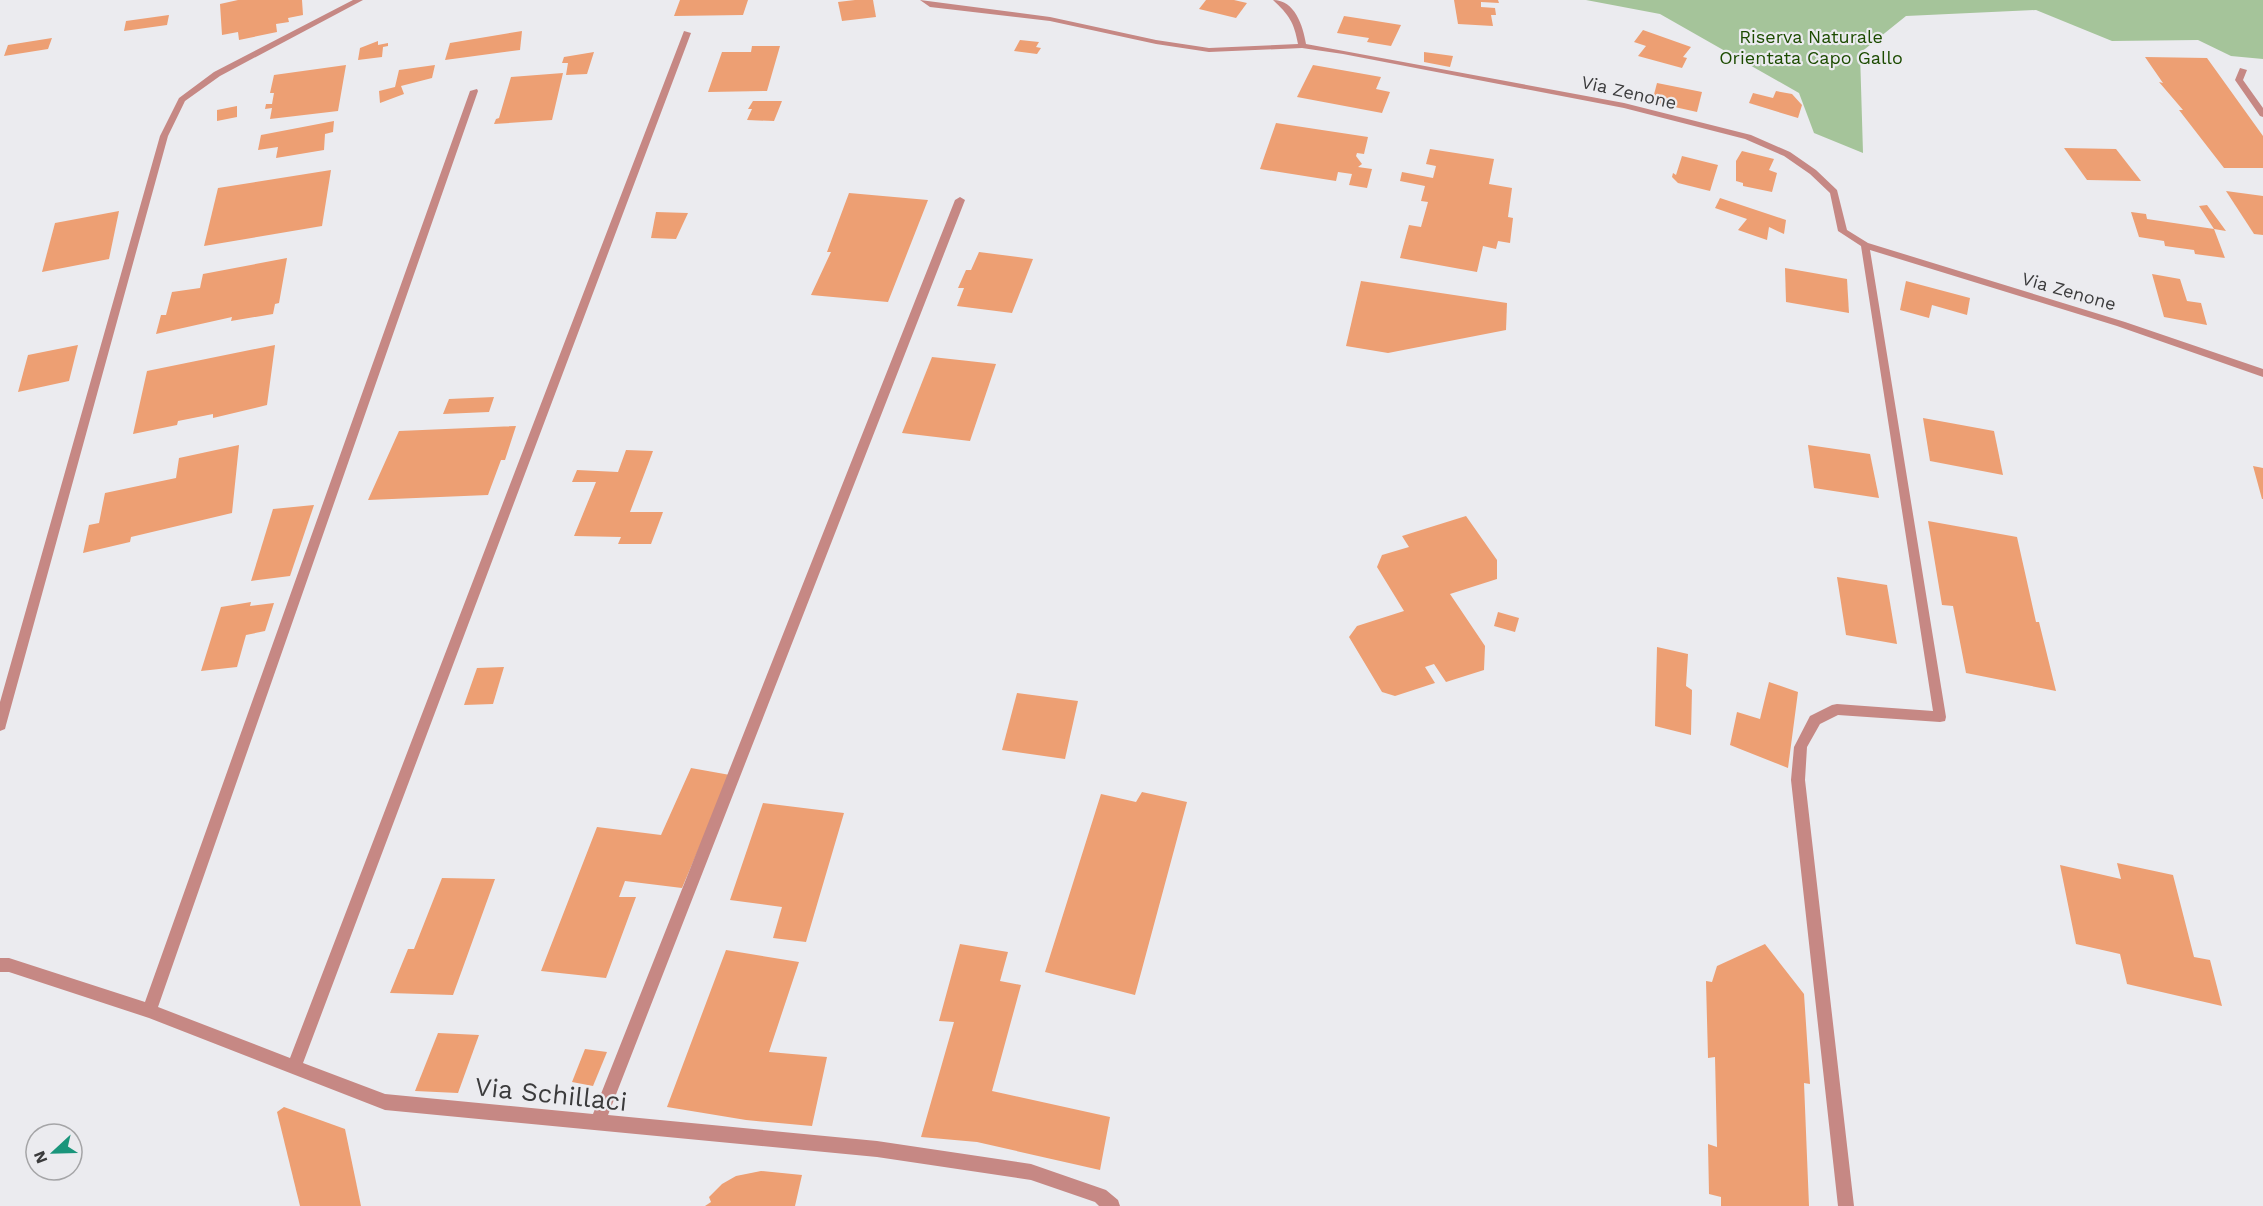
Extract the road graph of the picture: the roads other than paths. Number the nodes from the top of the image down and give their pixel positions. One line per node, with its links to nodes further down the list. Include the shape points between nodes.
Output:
1 (359, 0): 12 (street, via 217,74 182,100 164,136)
2 (924, 0): 5 (street, Via Zenone, via 930,5 1050,19 1209,50)
3 (1277, 0): 5 (street, via 1289,7 1299,26)
4 (687, 33): 15 (street)
5 (1302, 46): 10 (street, Via Zenone, via 1535,88 1748,137 1787,154 1813,172 1834,192 1843,231)
6 (2243, 70): 8 (street, via 2239,80)
7 (474, 91): 14 (street)
8 (2263, 114)
9 (960, 200): 16 (street)
10 (1865, 246): 11 (street, Via Zenone, via 2121,324); 18 (street, via 1940,717 1838,709 1815,720 1801,747 1798,780)
11 (2263, 373)
12 (0, 725)
13 (0, 965): 14 (street, Via Schillaci)
14 (149, 1011): 15 (street, Via Schillaci)
15 (296, 1065): 16 (street, Via Schillaci, via 385,1102)
16 (598, 1122): 17 (street, Via Schillaci, via 877,1149 1031,1172 1100,1196)
17 (1112, 1206)
18 (1846, 1206)

